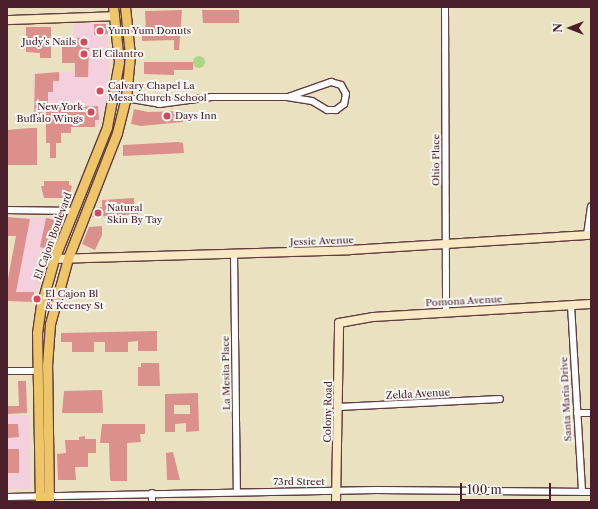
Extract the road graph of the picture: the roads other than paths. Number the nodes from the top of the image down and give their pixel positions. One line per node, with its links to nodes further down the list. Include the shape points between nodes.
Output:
1 (125, 7): 7 (main road, via 130,55)
2 (444, 7): 12 (street, Ohio Place)
3 (114, 12): 4 (street); 5 (main road, El Cajon Boulevard, via 119,46)
4 (7, 20)
5 (117, 81): 7 (main road); 10 (main road, El Cajon Boulevard, via 107,127)
6 (288, 97): 6 (street, via 312,101 327,110 336,110 344,104 346,97 341,85 332,82); 7 (street, via 212,97 160,104)
7 (126, 98): 14 (main road, via 117,133)
8 (591, 206): 11 (street)
9 (7, 210): 10 (street)
10 (74, 211): 15 (main road, El Cajon Boulevard)
11 (589, 235): 12 (street, Jessie Avenue)
12 (446, 245): 13 (street, Jessie Avenue); 18 (street, Ohio Place)
13 (234, 254): 14 (street, Jessie Avenue); 27 (street, La Mesita Place)
14 (68, 258): 15 (street, Jessie Avenue); 32 (main road, via 53,306 47,348)
15 (54, 259): 21 (main road, El Cajon Boulevard, via 41,306 36,340)
16 (591, 304): 17 (street, Pomona Avenue)
17 (571, 305): 18 (street, Pomona Avenue); 24 (street, Santa Maria Drive)
18 (446, 312): 19 (street, Pomona Avenue, via 370,317)
19 (339, 323): 23 (street, Colony Road)
20 (7, 371): 21 (street)
21 (36, 371): 32 (main road, El Cajon Boulevard)
22 (500, 399): 23 (street, Zelda Avenue)
23 (338, 407): 26 (street, Colony Road)
24 (577, 413): 25 (street); 28 (street, Santa Maria Drive)
25 (591, 413)
26 (336, 491): 27 (street, 73rd Street); 28 (street, 73rd Street); 34 (street, Colony Road)
27 (237, 492): 30 (street, 73rd Street)
28 (582, 492): 29 (street, 73rd Street)
29 (591, 492)
30 (152, 493): 32 (street, 73rd Street); 33 (street)
31 (7, 497): 32 (street, 73rd Street)
32 (44, 499)
33 (152, 502)
34 (336, 502)

